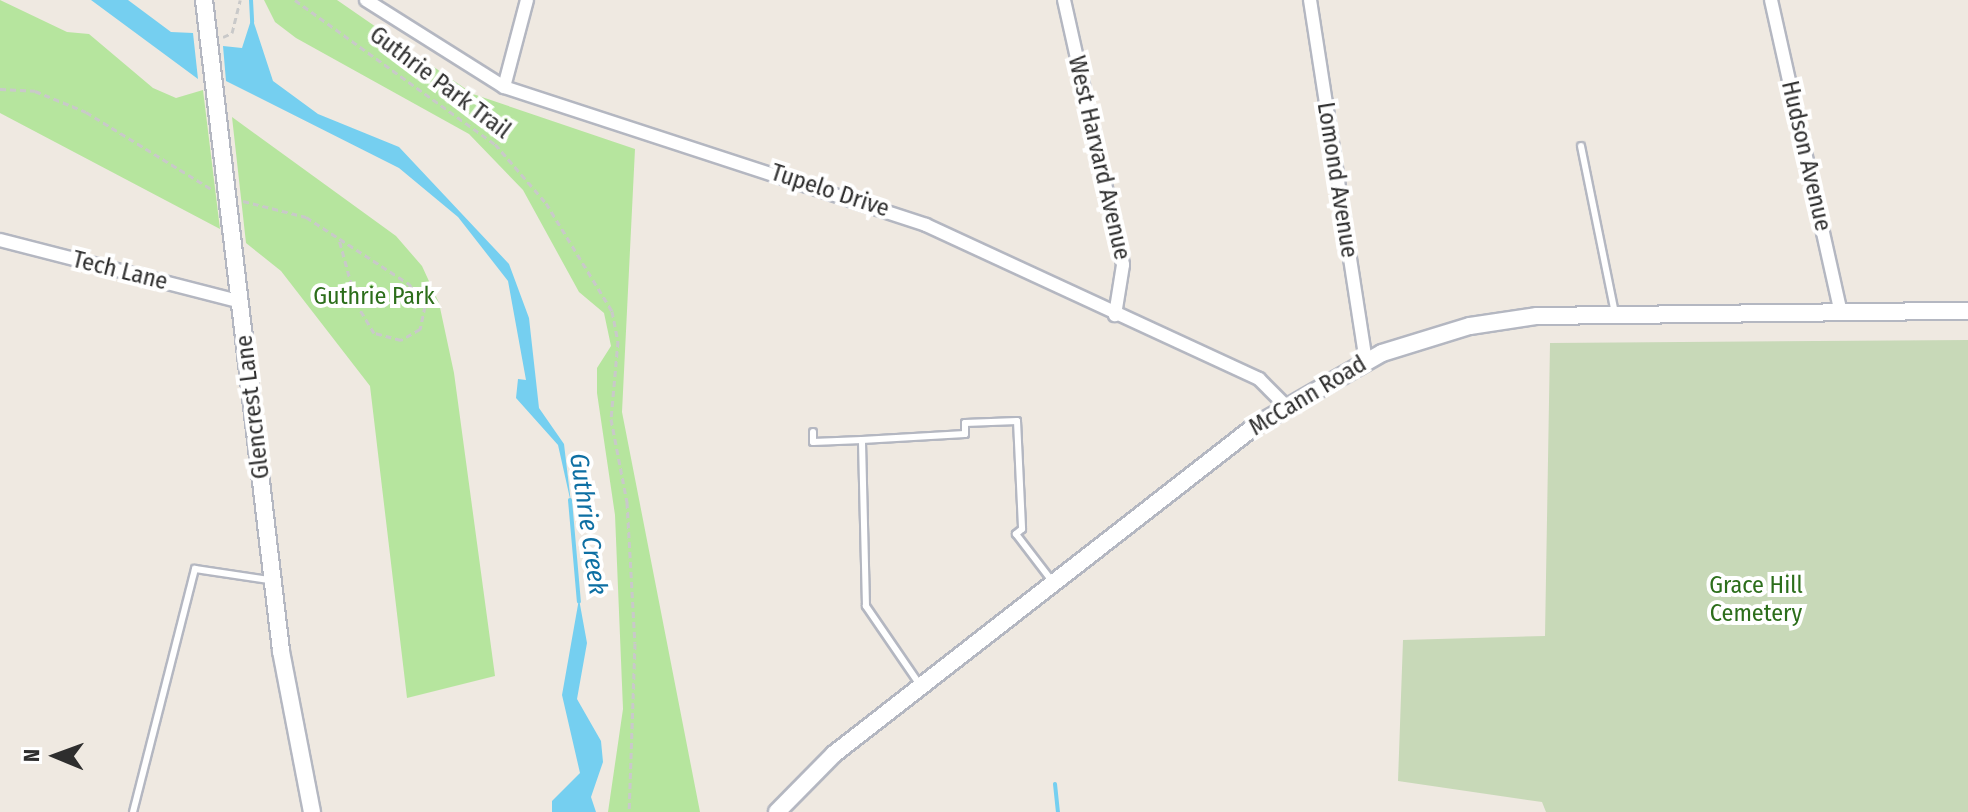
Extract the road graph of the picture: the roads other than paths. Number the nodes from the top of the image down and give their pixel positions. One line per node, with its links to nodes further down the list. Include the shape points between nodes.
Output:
1 (204, 0): 10 (street, Glencrest Lane)
2 (366, 0): 7 (street, Tupelo Drive)
3 (527, 0): 7 (street)
4 (1064, 0): 14 (street, West Harvard Avenue, via 1123,265)
5 (1310, 0): 15 (street, Lomond Avenue)
6 (1771, 0): 13 (street, Hudson Avenue)
7 (504, 87): 14 (street, Tupelo Drive, via 888,210)
8 (1581, 146): 12 (lane)
9 (0, 240): 10 (street, Tech Lane)
10 (241, 302): 19 (street, Glencrest Lane)
11 (1968, 311): 13 (street, McCann Road)
12 (1615, 313): 13 (street, McCann Road); 15 (street, McCann Road, via 1470,326)
13 (1841, 313)
14 (1115, 315): 16 (street, Tupelo Drive, via 1259,379)
15 (1366, 360): 16 (street, McCann Road)
16 (1285, 405): 20 (street, McCann Road)
17 (813, 432): 18 (lane, via 813,442)
18 (862, 440): 20 (lane, via 965,434 965,423 1017,421 1022,529 1016,534); 21 (lane, via 866,606)
19 (273, 579): 22 (lane, via 195,569); 23 (street, Glencrest Lane)
20 (1054, 583): 21 (street, McCann Road)
21 (920, 685): 24 (street, McCann Road, via 803,779)
22 (133, 812)
23 (312, 812)
24 (777, 812)

